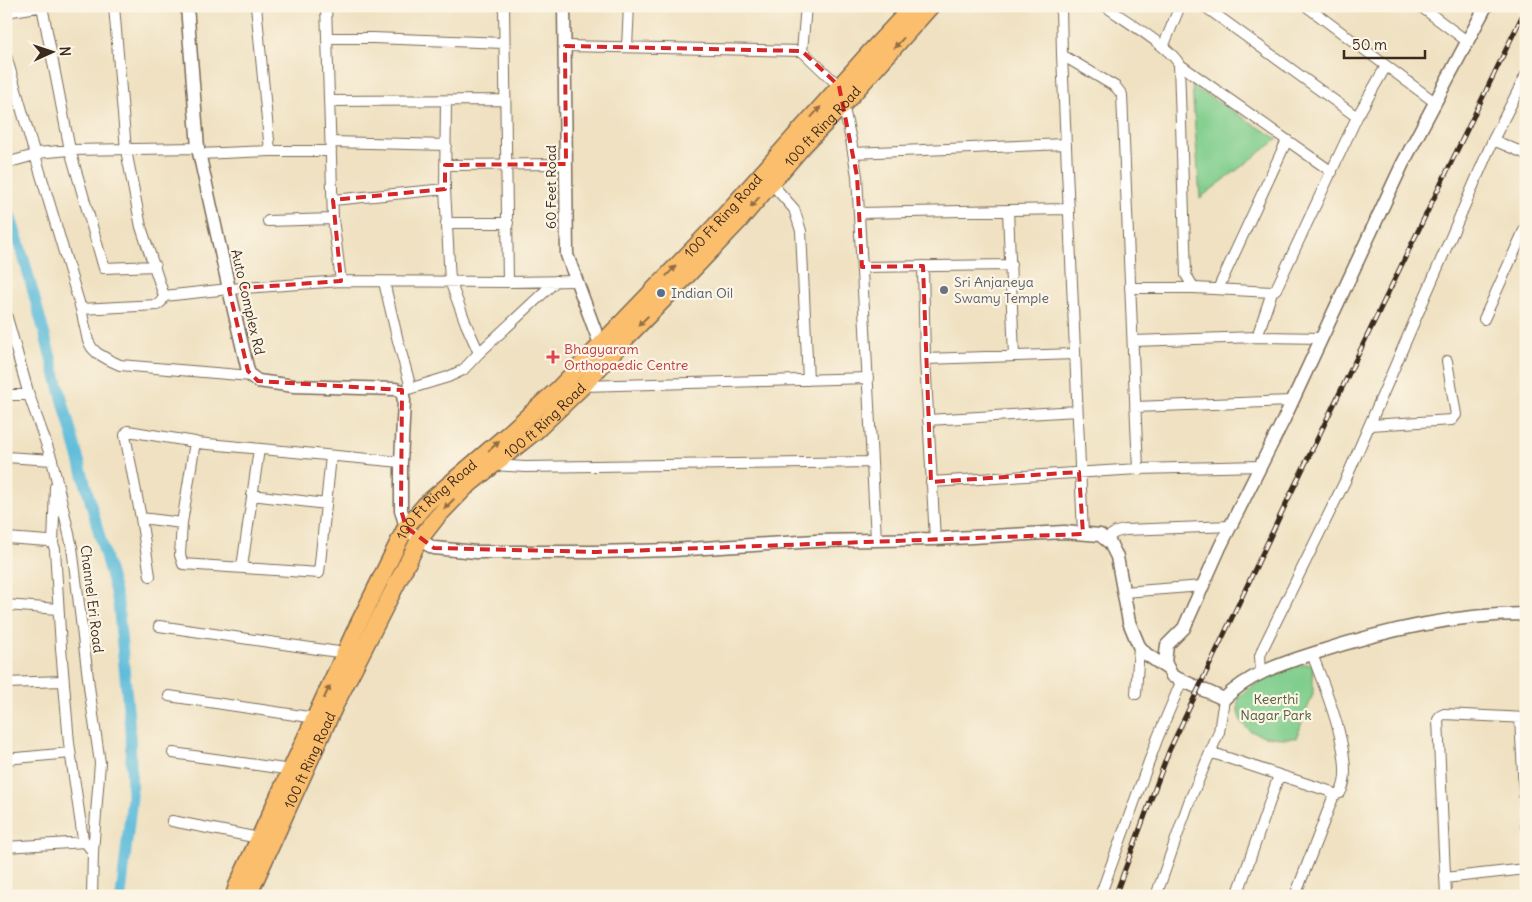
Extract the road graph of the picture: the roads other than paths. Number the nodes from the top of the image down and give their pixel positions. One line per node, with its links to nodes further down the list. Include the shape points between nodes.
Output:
1 (43, 6): 19 (street); 44 (street)
2 (114, 6): 45 (street)
3 (187, 6): 46 (street, Auto Complex Rd)
4 (256, 6): 47 (street)
5 (326, 6): 20 (street)
6 (504, 6): 22 (street)
7 (564, 6): 23 (street, 60 Feet Road)
8 (628, 6): 24 (street)
9 (806, 6): 26 (street)
10 (913, 6): 32 (main road, 100 Ft Ring Road)
11 (931, 6): 37 (main road, 100 ft Ring Road, one-way to 37)
12 (1061, 6): 27 (street)
13 (1106, 6): 25 (street)
14 (1180, 6): 25 (street)
15 (1204, 6): 38 (street)
16 (1306, 6): 30 (street)
17 (1420, 6): 21 (street)
18 (1486, 6): 21 (street)
19 (6, 12)
20 (327, 38): 22 (street); 34 (street)
21 (1468, 42): 36 (street)
22 (504, 43): 33 (street)
23 (565, 46): 24 (street); 53 (street, 60 Feet Road)
24 (628, 47): 26 (street)
25 (1163, 47): 29 (street)
26 (802, 51): 32 (street)
27 (1062, 55): 41 (street); 77 (street, via 1116,87 1122,95)
28 (6, 56): 50 (street)
29 (1179, 64): 39 (street); 78 (street, via 1186,275)
30 (1386, 66): 36 (street); 38 (street)
31 (1526, 75): 40 (street)
32 (839, 86): 37 (street); 90 (main road, 100 Ft Ring Road, one-way to 32)
33 (505, 100): 35 (street); 52 (street)
34 (329, 101): 35 (street); 43 (street)
35 (446, 101): 42 (street)
36 (1436, 102): 87 (street, via 1402,166)
37 (843, 105): 48 (street); 56 (main road, 100 ft Ring Road)
38 (1357, 117): 55 (street)
39 (1287, 140): 55 (street); 80 (street)
40 (1493, 140): 49 (street); 106 (street)
41 (1066, 144): 48 (street); 59 (street)
42 (446, 145): 43 (street); 54 (street)
43 (331, 146): 47 (street); 58 (street)
44 (70, 150): 45 (street); 50 (street); 68 (street, via 104,268)
45 (126, 150): 46 (street); 68 (street, via 141,227)
46 (199, 151): 47 (street); 79 (street, Auto Complex Rd)
47 (270, 151)
48 (853, 153): 61 (street)
49 (1526, 154)
50 (35, 155): 51 (street); 83 (street)
51 (6, 163)
52 (506, 164): 53 (street); 54 (street); 65 (street)
53 (566, 164): 74 (street, 60 Feet Road, via 567,255)
54 (445, 165): 57 (street)
55 (1332, 172): 81 (street, via 1276,290)
56 (771, 183): 90 (main road, 100 ft Ring Road, one-way to 90, via 682,281); 97 (street, via 794,209 801,231)
57 (445, 189): 58 (street); 64 (street)
58 (333, 200): 62 (street)
59 (1069, 209): 60 (street); 91 (street)
60 (1008, 210): 61 (street); 67 (street)
61 (859, 213): 70 (street)
62 (333, 219): 63 (street); 71 (street)
63 (268, 221)
64 (446, 222): 65 (street); 72 (street)
65 (508, 223): 76 (street)
66 (1526, 226): 85 (street)
67 (1011, 265): 69 (street); 92 (street)
68 (155, 266): 82 (street)
69 (923, 266): 70 (street); 93 (street)
70 (862, 267): 96 (street)
71 (341, 281): 75 (street); 79 (street)
72 (450, 281): 75 (street); 76 (street); 89 (street)
73 (556, 281): 74 (street); 76 (street); 89 (street)
74 (576, 281): 90 (street, 60 Feet Road)
75 (384, 282): 99 (street)
76 (508, 282)
77 (1130, 288): 78 (street); 88 (street)
78 (1194, 288): 80 (street)
79 (229, 289): 82 (street); 95 (street, Auto Complex Rd)
80 (1218, 289): 81 (street)
81 (1272, 292): 86 (street)
82 (164, 296): 83 (street, via 156,305)
83 (82, 309): 95 (street, via 92,348 120,365)
84 (6, 314): 100 (street, Channel Eri Road)
85 (1484, 319)
86 (1257, 337): 87 (street); 88 (street)
87 (1322, 338): 102 (street)
88 (1133, 341): 103 (street)
89 (479, 353): 99 (street, via 463,370)
90 (603, 353): 98 (main road, 100 ft Ring Road); 125 (main road, 100 Ft Ring Road, one-way to 90, via 426,504)
91 (1074, 354): 92 (street); 104 (street)
92 (1014, 356): 93 (street)
93 (925, 359): 105 (street)
94 (1447, 360): 106 (street, via 1456,415 1452,420)
95 (251, 376): 99 (street, Auto Complex Rd, via 258,381 294,386)
96 (868, 378): 97 (street); 113 (street)
97 (808, 380): 98 (street)
98 (583, 386): 114 (main road, 100 ft Ring Road)
99 (407, 390): 112 (street)
100 (28, 394): 101 (street); 111 (street, Channel Eri Road)
101 (6, 395)
102 (1292, 401): 103 (street); 115 (street)
103 (1135, 407): 116 (street)
104 (1077, 411): 105 (street); 117 (street)
105 (928, 420): 119 (street)
106 (1370, 425): 145 (street, via 1263,648)
107 (194, 442): 108 (street); 122 (street, via 126,433); 123 (street)
108 (258, 449): 109 (street); 120 (street)
109 (331, 456): 112 (street); 121 (street)
110 (6, 457): 111 (street)
111 (52, 460): 118 (street, Channel Eri Road)
112 (401, 462): 125 (street, via 401,510)
113 (872, 462): 114 (street); 131 (street)
114 (494, 465): 130 (main road, 100 ft Ring Road, one-way to 130, via 460,493)
115 (1261, 466): 116 (street); 124 (street)
116 (1138, 469): 117 (street)
117 (1079, 472): 119 (street); 126 (street)
118 (55, 474): 132 (street); 166 (street, Channel Eri Road, via 72,547 100,763)
119 (932, 482): 128 (street)
120 (252, 495): 121 (street); 133 (street)
121 (326, 504): 133 (street, via 319,573)
122 (141, 518): 123 (street); 134 (street)
123 (182, 523): 133 (street, via 180,555 183,564)
124 (1231, 526): 129 (street, via 1124,530); 135 (street)
125 (406, 527): 130 (street); 142 (main road, 100 Ft Ring Road)
126 (1083, 534): 128 (street, via 1064,532); 129 (street, via 1100,535)
127 (6, 538): 132 (street)
128 (935, 539): 131 (street)
129 (1105, 539): 136 (street, via 1117,557)
130 (419, 540): 131 (street, via 434,548 476,552 672,550); 171 (main road, 100 ft Ring Road, via 335,705)
131 (876, 540)
132 (53, 544): 138 (street)
133 (242, 568)
134 (150, 576)
135 (1203, 586): 136 (street); 144 (street, via 1184,628 1167,645 1164,662)
136 (1124, 592): 141 (street, via 1129,622)
137 (6, 605): 138 (street)
138 (58, 609): 147 (street)
139 (1526, 614): 143 (street, via 1459,618 1415,626)
140 (159, 626): 142 (street)
141 (1139, 646): 144 (street); 149 (street)
142 (345, 653): 152 (main road, 100 Ft Ring Road, one-way to 142)
143 (1312, 654): 145 (street); 160 (street, via 1328,693 1342,744 1346,780 1340,793)
144 (1168, 668): 146 (street, via 1172,676)
145 (1261, 672): 151 (street)
146 (1182, 680): 151 (street); 172 (street)
147 (63, 681): 148 (street); 155 (street)
148 (6, 683)
149 (1136, 694)
150 (169, 696): 152 (street)
151 (1224, 699): 154 (street, via 1219,732)
152 (315, 718): 158 (main road, 100 Ft Ring Road)
153 (1523, 718): 162 (street); 168 (street, via 1444,714 1438,720)
154 (1210, 752): 159 (street); 173 (street)
155 (70, 753): 157 (street); 164 (street)
156 (173, 753): 158 (street)
157 (6, 759)
158 (291, 770): 163 (main road, 100 Ft Ring Road)
159 (1279, 775): 160 (street); 174 (street)
160 (1334, 795): 175 (street)
161 (172, 821): 163 (street)
162 (1526, 828)
163 (259, 838): 170 (main road, 100 Ft Ring Road)
164 (85, 842): 165 (street); 166 (street)
165 (6, 847)
166 (93, 852): 169 (street, Channel Eri Road)
167 (1526, 869): 168 (street)
168 (1446, 878): 176 (street)
169 (92, 896)
170 (234, 896)
171 (248, 896)
172 (1100, 896)
173 (1156, 896)
174 (1237, 896)
175 (1295, 896)
176 (1446, 896)

